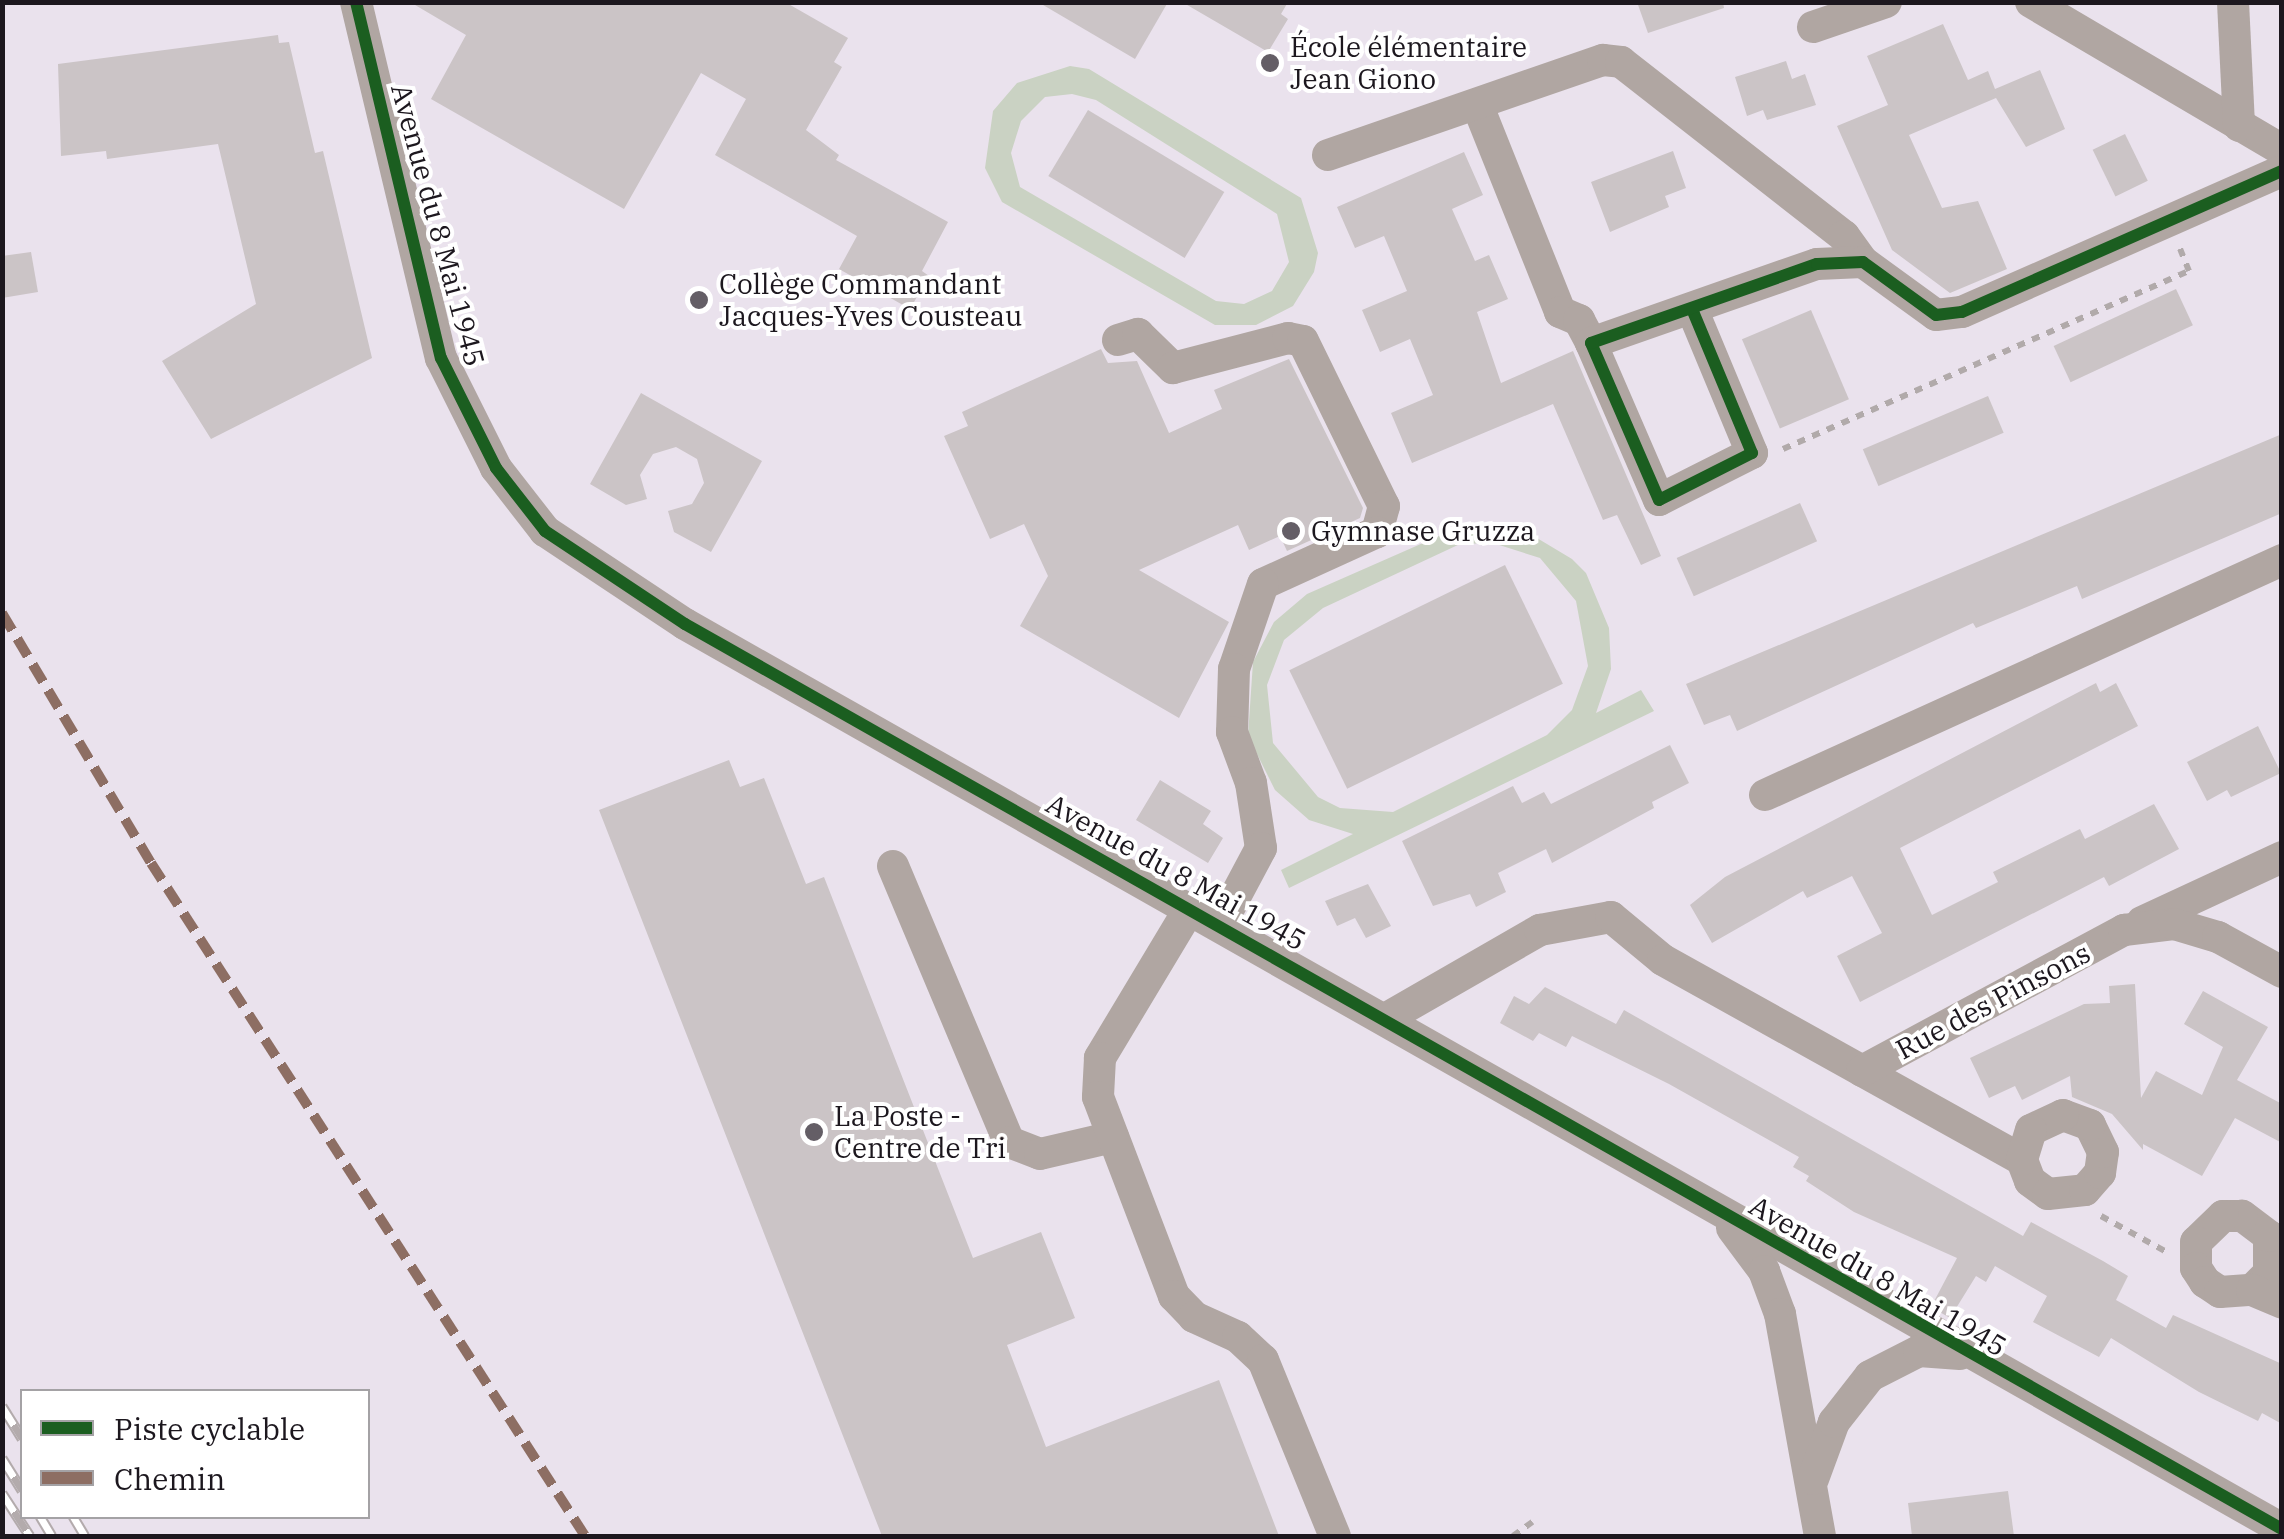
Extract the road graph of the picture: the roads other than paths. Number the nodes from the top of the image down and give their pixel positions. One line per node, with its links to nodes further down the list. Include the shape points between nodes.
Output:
1 (356, 2): 19 (street, Avenue du 8 Mai 1945, via 441,358 496,468 545,531 686,624)
2 (1886, 2): 5 (street)
3 (2031, 2): 7 (street)
4 (2234, 2): 7 (street)
5 (1813, 27)
6 (1476, 104): 9 (street); 11 (street, via 1602,60 1622,62 1844,236); 14 (street, via 1560,312 1580,320)
7 (2239, 126): 8 (street)
8 (2282, 150)
9 (1328, 155)
10 (2282, 171): 11 (street, via 1962,312 1936,315)
11 (1863, 262): 12 (street, via 1817,264)
12 (1692, 309): 14 (street); 14 (street, via 1752,453 1659,500)
13 (1118, 340): 20 (street, via 1138,334 1173,368 1274,341 1303,341 1384,506 1377,532 1263,584 1234,669 1232,732 1250,783 1261,848)
14 (1590, 343)
15 (2282, 560): 16 (street)
16 (1766, 795)
17 (2282, 856): 21 (street, Rue des Pinsons)
18 (894, 866): 25 (street, via 1008,1142 1040,1154)
19 (1190, 908): 20 (street, Avenue du 8 Mai 1945); 25 (street, via 1100,1058 1098,1097)
20 (1220, 926): 23 (street, Avenue du 8 Mai 1945)
21 (2124, 930): 22 (street, Rue des Pinsons, via 2174,924 2218,937); 24 (street, Rue des Pinsons)
22 (2282, 972)
23 (1384, 1019): 24 (street, via 1540,930 1611,917 1663,960); 27 (street, Avenue du 8 Mai 1945)
24 (1862, 1072): 26 (street)
25 (1113, 1137): 32 (street, via 1174,1296 1194,1317 1238,1337 1264,1360)
26 (2022, 1160): 26 (street, via 2038,1189 2065,1197 2085,1190 2100,1173 2103,1152 2090,1126 2063,1114 2030,1130)
27 (1723, 1217): 29 (street, Avenue du 8 Mai 1945); 30 (street, via 1764,1271 1780,1314)
28 (2267, 1296): 28 (street, via 2274,1252 2258,1223 2223,1216 2205,1227 2196,1242 2196,1268 2220,1292)
29 (1964, 1354): 30 (street, via 1919,1351 1870,1376 1834,1422); 31 (street, Avenue du 8 Mai 1945)
30 (1813, 1480): 33 (street)
31 (2282, 1529)
32 (1335, 1536)
33 (1820, 1536)

